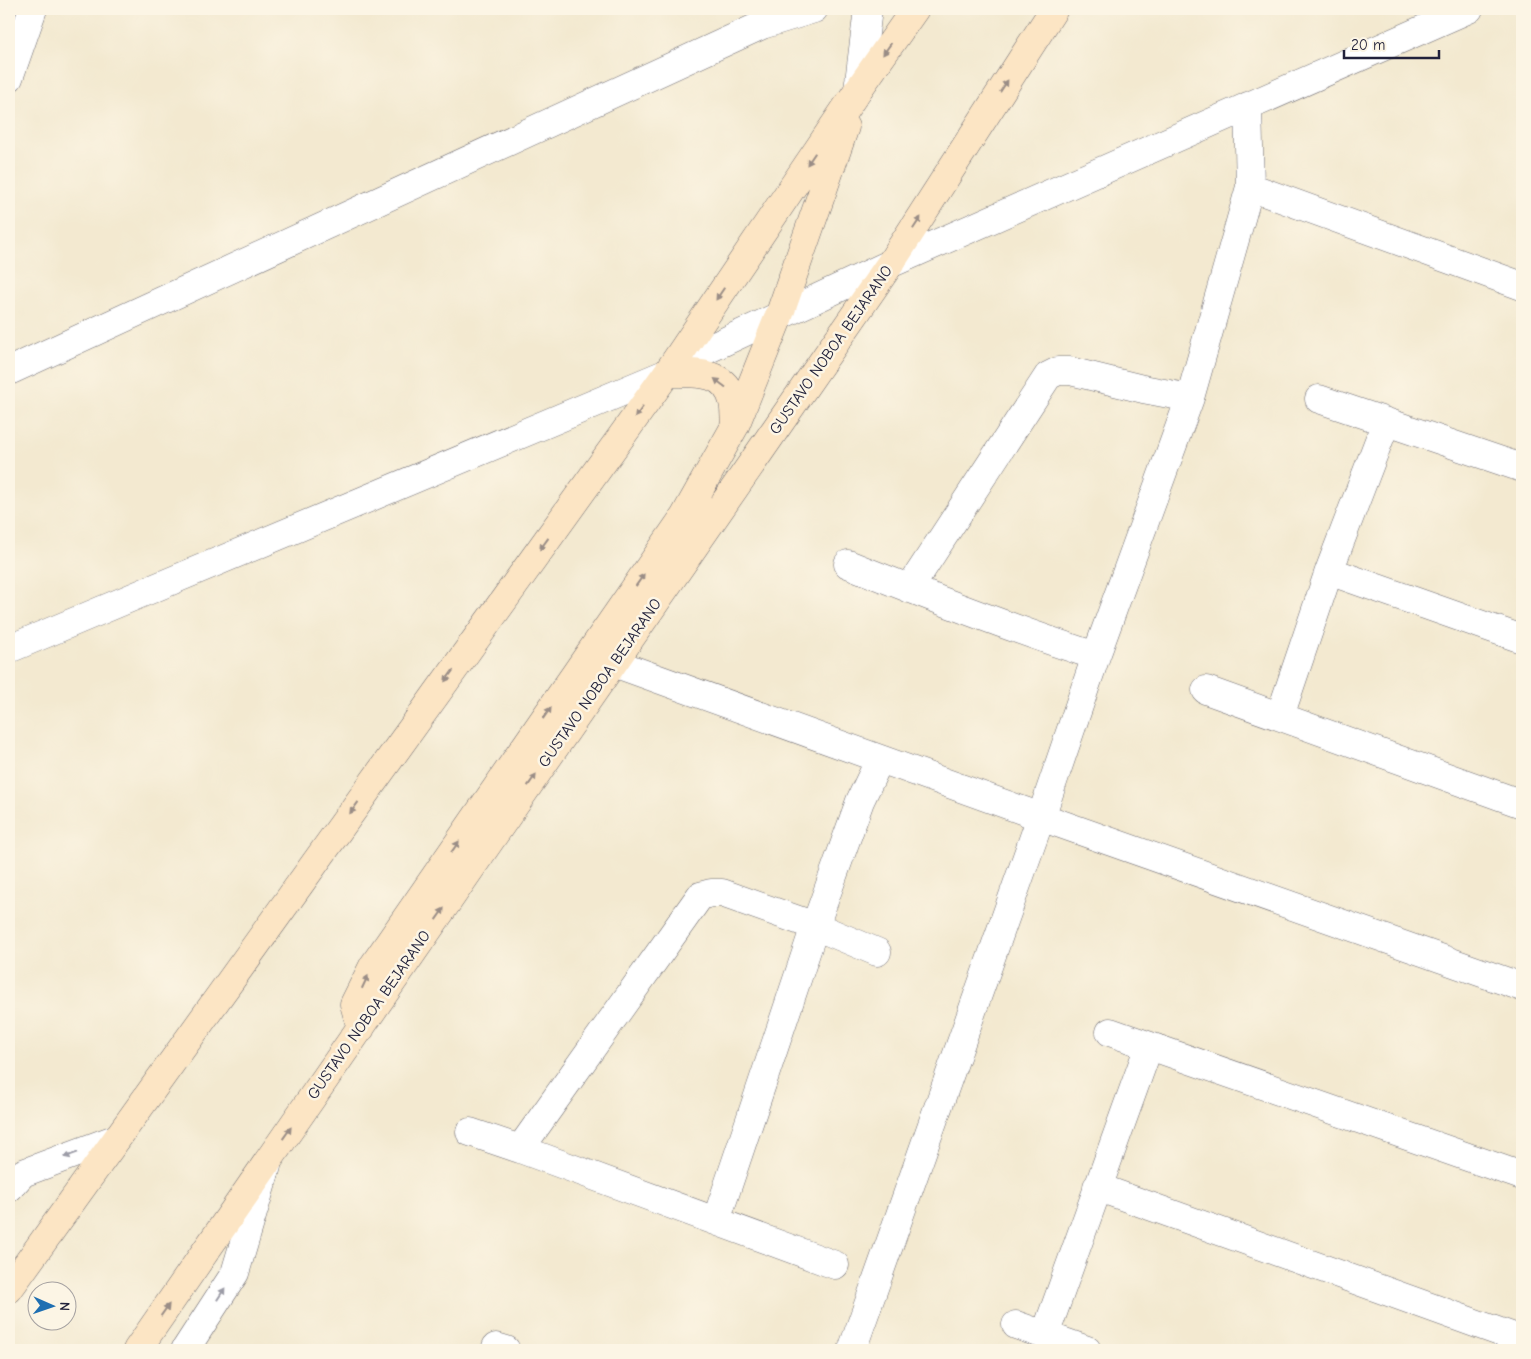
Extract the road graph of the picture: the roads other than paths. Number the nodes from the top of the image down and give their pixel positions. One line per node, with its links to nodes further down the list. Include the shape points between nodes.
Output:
1 (34, 9): 7 (street)
2 (814, 9): 14 (street, via 762,25)
3 (868, 9): 8 (street)
4 (915, 9): 8 (street, one-way to 8)
5 (1054, 9): 11 (street, GUSTAVO NOBOA BEJARANO, one-way to 5)
6 (1469, 9): 9 (street)
7 (9, 78)
8 (858, 90): 13 (street); 15 (street, one-way to 15)
9 (1248, 106): 10 (street); 11 (street)
10 (1250, 186): 12 (street); 16 (street)
11 (890, 264): 13 (street); 27 (street, GUSTAVO NOBOA BEJARANO)
12 (1522, 286)
13 (778, 316): 15 (street); 19 (street)
14 (9, 370)
15 (667, 372): 19 (street, one-way to 15, via 733,402 726,386 717,378); 25 (street); 40 (street, one-way to 40)
16 (1190, 398): 23 (street, via 1070,371 1058,371 1048,376); 26 (street)
17 (1319, 399): 18 (street)
18 (1386, 422): 20 (street); 22 (street)
19 (735, 426): 36 (street, one-way to 19, via 354,1004 373,966 684,517)
20 (1522, 468)
21 (848, 564): 23 (street)
22 (1329, 571): 24 (street); 29 (street)
23 (908, 589): 26 (street)
24 (1522, 639)
25 (9, 649)
26 (1096, 656): 32 (street)
27 (614, 663): 30 (street); 36 (street, GUSTAVO NOBOA BEJARANO, one-way to 27)
28 (1206, 690): 29 (street)
29 (1280, 716): 31 (street)
30 (880, 759): 32 (street); 33 (street, via 860,802)
31 (1522, 804)
32 (1041, 817): 35 (street); 54 (street)
33 (815, 926): 34 (street); 41 (street, via 722,893 700,896); 46 (street)
34 (877, 952)
35 (1522, 986)
36 (361, 1028): 42 (street, GUSTAVO NOBOA BEJARANO, one-way to 36)
37 (1110, 1032): 38 (street)
38 (1150, 1046): 43 (street); 44 (street)
39 (470, 1132): 41 (street)
40 (117, 1138): 45 (street, one-way to 45, via 23,1173); 48 (street)
41 (520, 1149): 46 (street)
42 (269, 1160): 52 (street, GUSTAVO NOBOA BEJARANO, one-way to 42); 53 (street, one-way to 42, via 235,1273)
43 (1522, 1176)
44 (1098, 1187): 50 (street); 51 (street)
45 (9, 1188)
46 (716, 1221): 47 (street)
47 (835, 1265)
48 (9, 1289)
49 (1016, 1325): 50 (street)
50 (1045, 1335): 55 (street)
51 (1522, 1340)
52 (137, 1350)
53 (185, 1350)
54 (852, 1350)
55 (1087, 1350)

